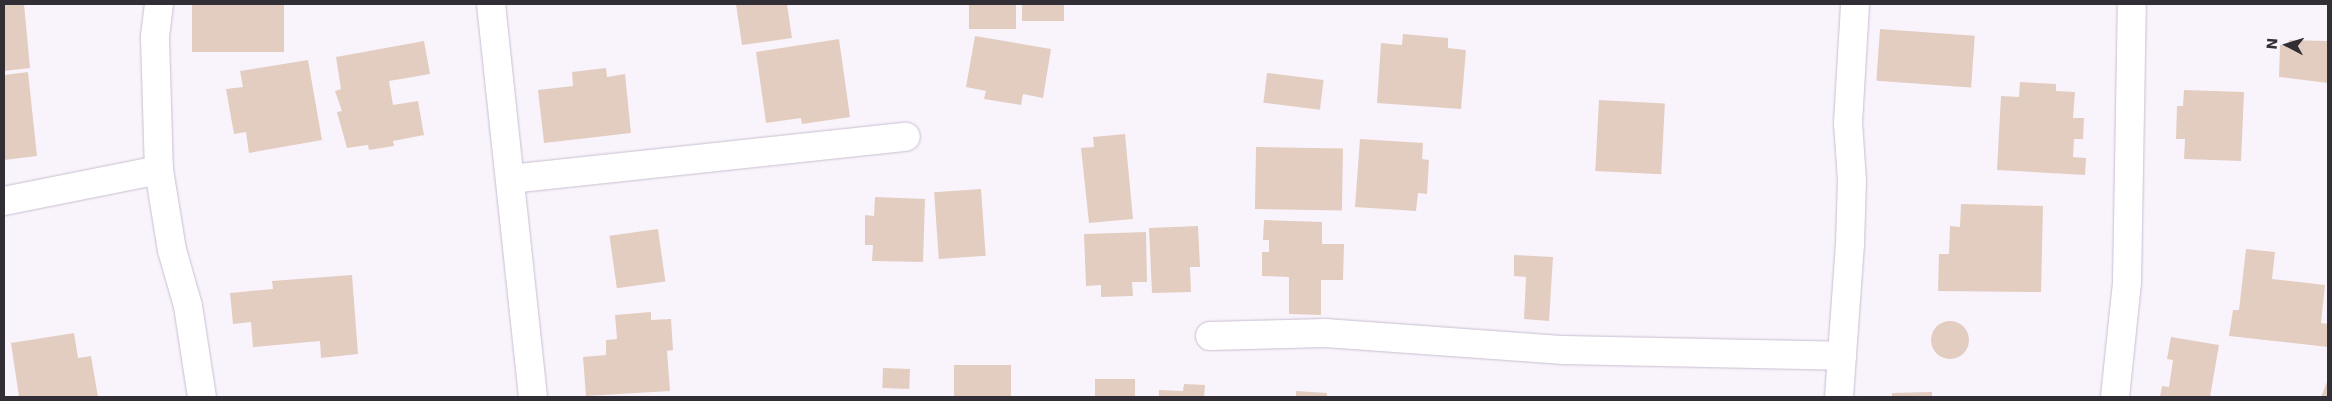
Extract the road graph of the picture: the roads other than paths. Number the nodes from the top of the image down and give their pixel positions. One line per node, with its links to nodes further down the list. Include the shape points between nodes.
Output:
1 (159, 4): 6 (street, via 156,38)
2 (491, 4): 7 (street)
3 (1855, 4): 10 (street, via 1848,123 1852,181 1850,244)
4 (2132, 4): 14 (street, via 2127,282)
5 (906, 137): 7 (street)
6 (159, 170): 8 (street); 11 (street, via 172,250 188,306)
7 (510, 179): 12 (street)
8 (4, 201)
9 (1210, 336): 10 (street, via 1325,333 1564,350)
10 (1842, 356): 13 (street)
11 (202, 397)
12 (534, 397)
13 (1839, 397)
14 (2115, 397)

